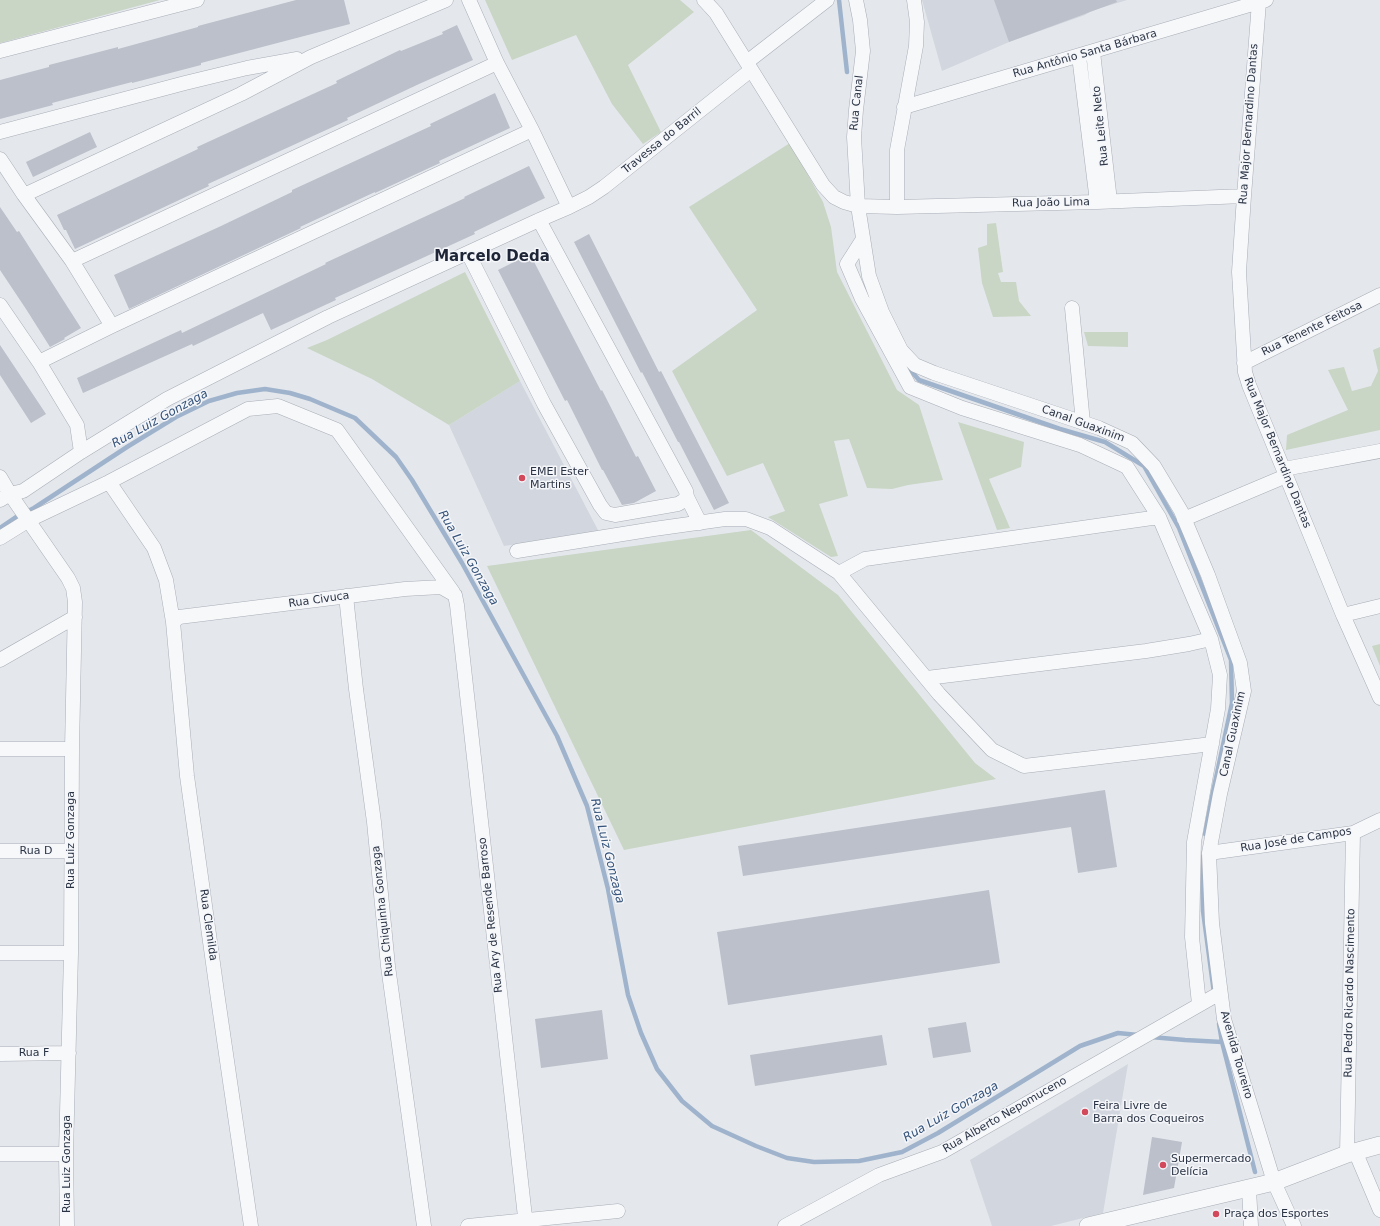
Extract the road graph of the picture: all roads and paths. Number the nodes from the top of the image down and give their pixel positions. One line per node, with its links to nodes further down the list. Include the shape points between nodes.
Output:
1 (197, 0): 9 (street)
2 (446, 0): 12 (street)
3 (469, 0): 13 (street)
4 (704, 0): 14 (street, Rua João Lima, via 716,13)
5 (827, 0): 14 (street, Travessa do Barril)
6 (856, 0): 22 (street, Rua Canal, via 863,51 854,137)
7 (914, 0): 15 (street, via 917,22 916,46)
8 (1262, 1): 10 (street, Rua Antônio Santa Bárbara); 20 (street, Rua Major Bernardino Dantas)
9 (0, 51)
10 (1093, 52): 11 (street, Rua Antônio Santa Bárbara); 21 (street, Rua Leite Neto)
11 (1079, 56): 15 (street, Rua Antônio Santa Bárbara); 21 (street, Rua Leite Neto)
12 (311, 57): 17 (street, via 247,68); 19 (street, via 241,94)
13 (497, 63): 16 (street); 28 (street)
14 (749, 66): 22 (street, Rua João Lima, via 823,185 834,197); 24 (street, Travessa do Barril, via 604,187)
15 (904, 107): 23 (street, via 897,150)
16 (532, 130): 24 (street); 32 (street)
17 (0, 132)
18 (0, 159): 19 (street)
19 (24, 195): 28 (street)
20 (1244, 196): 21 (street, Rua João Lima); 34 (street, Rua Major Bernardino Dantas, via 1239,272)
21 (1103, 202): 23 (street, Rua João Lima)
22 (858, 206): 23 (street, Rua João Lima); 26 (street, Canal Guaxinim)
23 (897, 207)
24 (569, 208): 25 (street, Travessa do Barril)
25 (539, 220): 27 (street, Travessa do Barril); 41 (street)
26 (863, 238): 35 (street, Canal Guaxinim, via 870,276 882,312 901,350 915,365); 44 (street, via 847,264 862,299 910,387 962,408 1080,445 1127,467)
27 (468, 253): 36 (street, Travessa do Barril, via 328,317 167,399); 43 (street, via 544,404)
28 (72, 261): 32 (street)
29 (1380, 295): 34 (street, Rua Tenente Feitosa)
30 (0, 305): 33 (street)
31 (1072, 308): 35 (street)
32 (112, 326): 33 (street)
33 (39, 362): 36 (street, via 77,425)
34 (1244, 362): 38 (street, Rua Major Bernardino Dantas, via 1249,385)
35 (1083, 423): 46 (street, Canal Guaxinim, via 1132,443 1154,466)
36 (81, 452): 42 (street, Travessa do Barril, via 23,491)
37 (1380, 452): 38 (street)
38 (1285, 472): 46 (street); 55 (street, Rua Major Bernardino Dantas)
39 (0, 477): 42 (street, Rua Luiz Gonzaga)
40 (109, 482): 45 (street); 53 (street, via 248,409 278,406 337,430); 57 (street, Rua Clemilda, via 154,548 166,580)
41 (687, 496): 43 (street, via 678,504 615,515); 47 (street)
42 (8, 498): 45 (street, Rua Luiz Gonzaga)
43 (606, 513): 48 (street)
44 (1159, 517): 51 (street, via 865,559); 58 (street)
45 (27, 518): 49 (street); 56 (street, Rua Luiz Gonzaga, via 73,588)
46 (1184, 519): 69 (street, Canal Guaxinim, via 1208,575 1240,663 1244,691)
47 (700, 523): 48 (street); 51 (street, via 725,519 746,520 770,528)
48 (613, 536): 50 (street)
49 (0, 538)
50 (517, 552)
51 (839, 573): 60 (street)
52 (346, 596): 53 (street, Rua Civuca, via 441,587); 57 (street, Rua Civuca, via 180,617); 88 (street, Rua Chiquinha Gonzaga, via 374,822 388,966)
53 (456, 600): 84 (street, Rua Ary de Resende Barroso)
54 (1380, 606): 55 (street)
55 (1343, 615): 61 (street, Rua Major Bernardino Dantas)
56 (75, 617): 59 (street); 64 (street, Rua Luiz Gonzaga)
57 (173, 622): 87 (street, Rua Clemilda, via 187,776)
58 (1211, 639): 60 (street, via 1146,651); 62 (street, via 1220,675)
59 (0, 660)
60 (927, 678): 62 (street, via 992,750 1024,766)
61 (1380, 698)
62 (1212, 744): 73 (street, via 1194,842 1192,937)
63 (0, 749): 64 (street)
64 (72, 749): 68 (street, Rua Luiz Gonzaga)
65 (1380, 820): 66 (street, Rua José de Campos)
66 (1353, 833): 69 (street, Rua José de Campos); 77 (street, Rua Pedro Ricardo Nascimento)
67 (0, 851): 68 (street, Rua D)
68 (71, 851): 70 (street, Rua Luiz Gonzaga)
69 (1209, 853): 72 (street, Avenida Toureiro, via 1212,923)
70 (71, 953): 71 (street); 74 (street, Rua Luiz Gonzaga)
71 (0, 954)
72 (1220, 993): 73 (street, Rua Alberto Nepomuceno); 80 (street, Avenida Toureiro, via 1224,1019)
73 (1199, 1004): 90 (street, Rua Alberto Nepomuceno, via 942,1152 879,1174)
74 (69, 1053): 75 (street, Rua F); 79 (street, Rua Luiz Gonzaga)
75 (0, 1054)
76 (1380, 1145): 77 (street)
77 (1351, 1152): 80 (street); 82 (street, Rua Pedro Ricardo Nascimento)
78 (0, 1154): 79 (street)
79 (66, 1154): 86 (street, Rua Luiz Gonzaga)
80 (1274, 1182): 81 (street); 93 (street)
81 (1249, 1189): 85 (street); 92 (street)
82 (1380, 1210)
83 (618, 1211): 84 (street)
84 (525, 1223): 89 (street)
85 (1117, 1223): 91 (street)
86 (67, 1226)
87 (251, 1226)
88 (424, 1226)
89 (468, 1226)
90 (785, 1226)
91 (1088, 1226)
92 (1251, 1226)
93 (1294, 1226)

